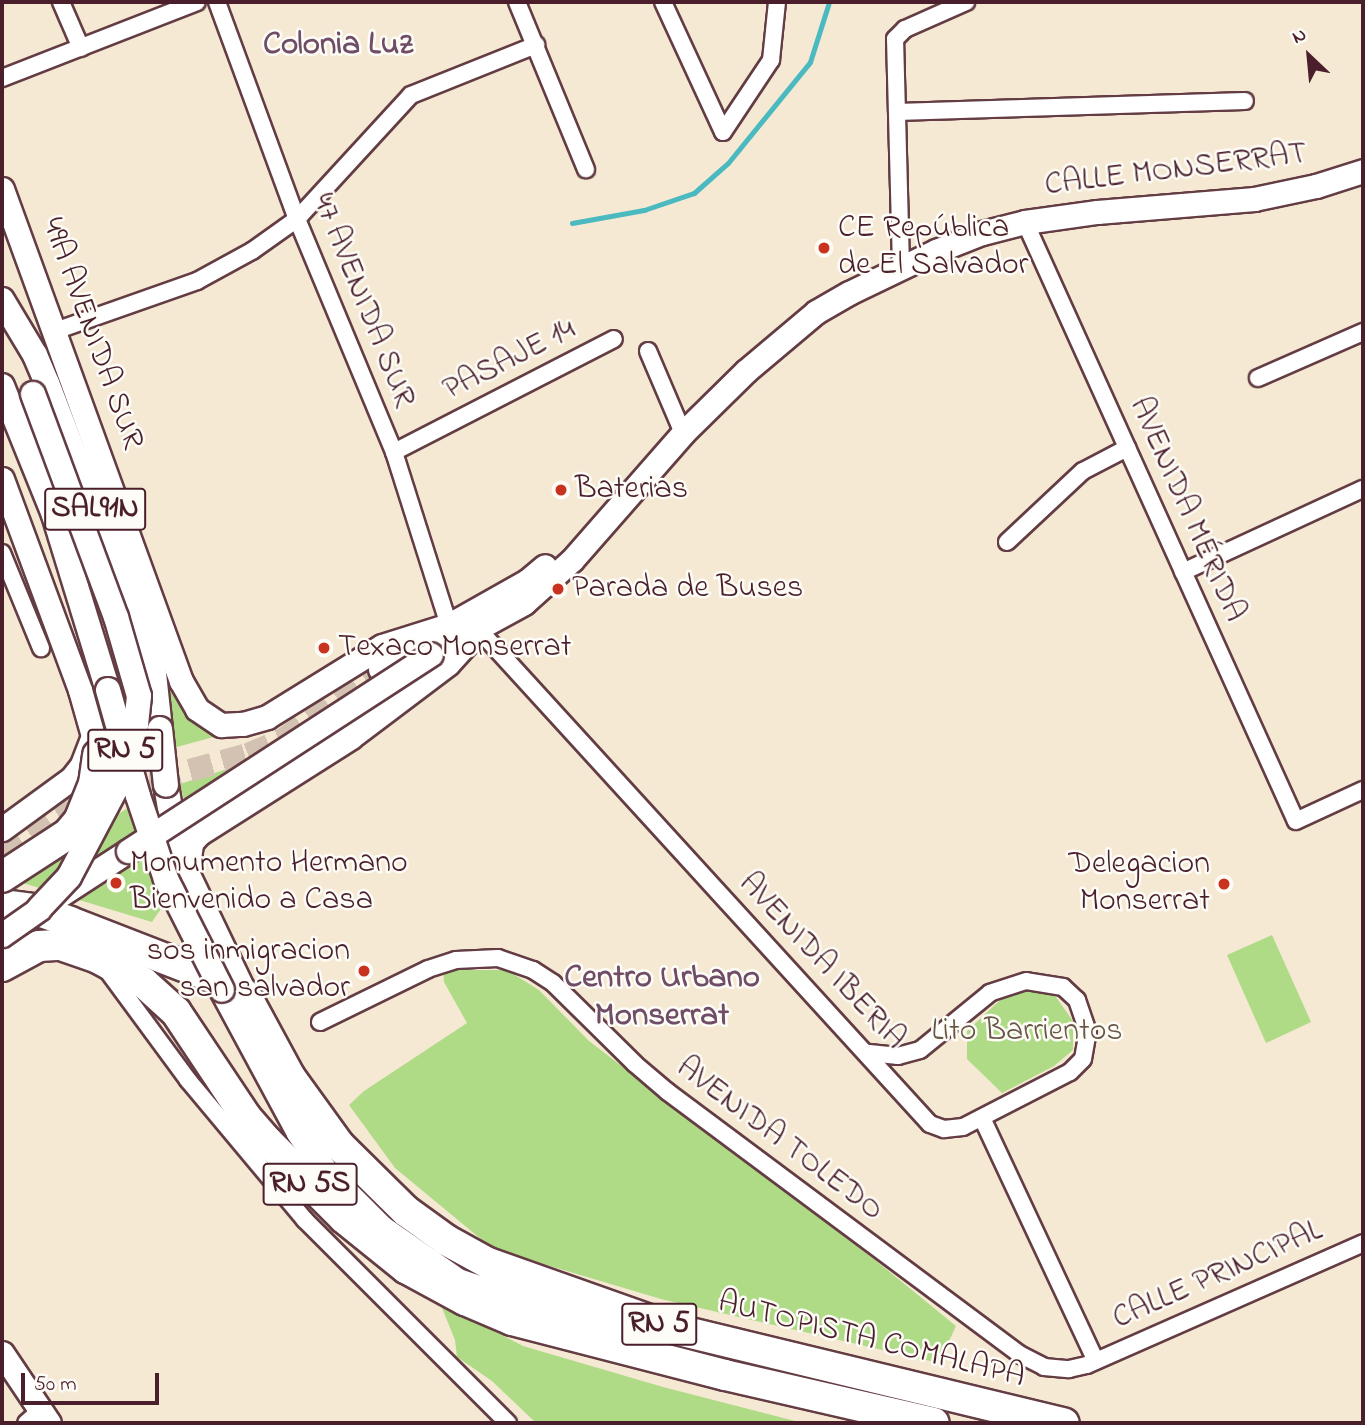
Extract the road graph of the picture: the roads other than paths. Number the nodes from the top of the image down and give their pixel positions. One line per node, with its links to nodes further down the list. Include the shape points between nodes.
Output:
1 (61, 2): 9 (street)
2 (197, 2): 9 (street)
3 (217, 2): 16 (street, 47 AVENIDA SUR)
4 (517, 2): 8 (street)
5 (663, 2): 6 (street, via 723,132 771,60)
6 (777, 2)
7 (966, 2): 12 (street, via 897,35)
8 (536, 45): 13 (street); 16 (street, via 411,95)
9 (81, 48): 10 (street)
10 (2, 78)
11 (1245, 101): 12 (street)
12 (897, 112): 18 (street)
13 (586, 169)
14 (1363, 171): 17 (street, CALLE MONSERRAT, via 1254,199)
15 (2, 189): 21 (street, 49A AVENIDA SUR)
16 (297, 219): 21 (street, via 197,281); 29 (street, 47 AVENIDA SUR)
17 (1025, 222): 18 (street, CALLE MONSERRAT, via 982,233); 28 (street, AVENIDA MÉRIDA)
18 (901, 267): 27 (street, CALLE MONSERRAT, via 808,319)
19 (2, 300): 41 (main road, 49A AVENIDA SUR / SAL91N, via 36,355 137,618 153,664)
20 (2, 306): 48 (main road, bridge, via 116,617 139,696 136,725 114,790 69,877)
21 (55, 331): 36 (street, 49A AVENIDA SUR, via 181,681 191,702 208,719 232,726 267,717 382,646)
22 (1363, 332): 25 (street)
23 (614, 339): 29 (street, PASAJE 14)
24 (648, 351): 27 (street)
25 (1258, 378)
26 (2, 386): 40 (main road, SAL91N, via 54,515)
27 (683, 433): 32 (street, CALLE MONSERRAT)
28 (1127, 448): 33 (street, via 1083,471); 35 (street, AVENIDA MÉRIDA)
29 (394, 452): 36 (street, 47 AVENIDA SUR)
30 (2, 479): 42 (street, via 80,690)
31 (1363, 489): 35 (street)
32 (629, 498): 36 (street, CALLE MONSERRAT, via 527,582); 37 (street, CALLE MONSERRAT, via 572,560 524,603)
33 (1007, 542)
34 (2, 553): 38 (street)
35 (1183, 572): 43 (street, AVENIDA MÉRIDA, via 1296,821)
36 (449, 625): 39 (street, CALLE MONSERRAT)
37 (479, 630): 45 (main road, via 448,664 350,738 199,834 191,843); 48 (street, CALLE MONSERRAT, bridge, via 431,654); 54 (street, AVENIDA IBERIA)
38 (41, 648)
39 (380, 669)
40 (108, 690): 52 (main road, RN 5, bridge, via 166,879)
41 (160, 729): 45 (main road, 49A AVENIDA SUR / RN 5, bridge, via 174,832)
42 (95, 746): 44 (street, via 72,778); 46 (highway, bridge, via 94,784 79,821 68,834)
43 (1363, 790)
44 (2, 829)
45 (187, 873): 52 (main road, 49A AVENIDA SUR / RN 5)
46 (2, 877)
47 (2, 905): 52 (highway, via 33,909 70,922 225,981)
48 (39, 909): 49 (street, CALLE MONSERRAT, bridge)
49 (2, 935)
50 (98, 958): 51 (highway, RN 5S, via 61,945 39,946); 59 (highway, RN 5S, via 160,996 191,1032 268,1142 387,1255 434,1285 512,1320); 61 (street, via 188,1080 305,1220)
51 (2, 966)
52 (234, 993): 59 (main road, RN 5, via 285,1110 320,1163 397,1240 471,1286 616,1332); 63 (highway, AUTOPISTA COMALAPA / RN 5, via 339,1145 373,1182 446,1240 517,1276 674,1329)
53 (320, 1022): 58 (street, AVENIDA TOLEDO, via 444,963 485,957 523,965 553,984 668,1092 1019,1354 1053,1369)
54 (867, 1053): 55 (street, AVENIDA IBERIA, via 930,1124 957,1129); 55 (street, AVENIDA IBERIA, via 898,1056 920,1050 985,997 1011,984 1036,981 1063,987 1077,1000 1086,1022 1082,1062)
55 (982, 1118): 58 (street)
56 (1363, 1242): 58 (street, CALLE PRINCIPAL)
57 (2, 1353): 60 (street)
58 (1096, 1361)
59 (678, 1362): 62 (highway, AUTOPISTA COMALAPA / RN 5)
60 (39, 1419)
61 (508, 1423)
62 (934, 1423)
63 (1063, 1423)

